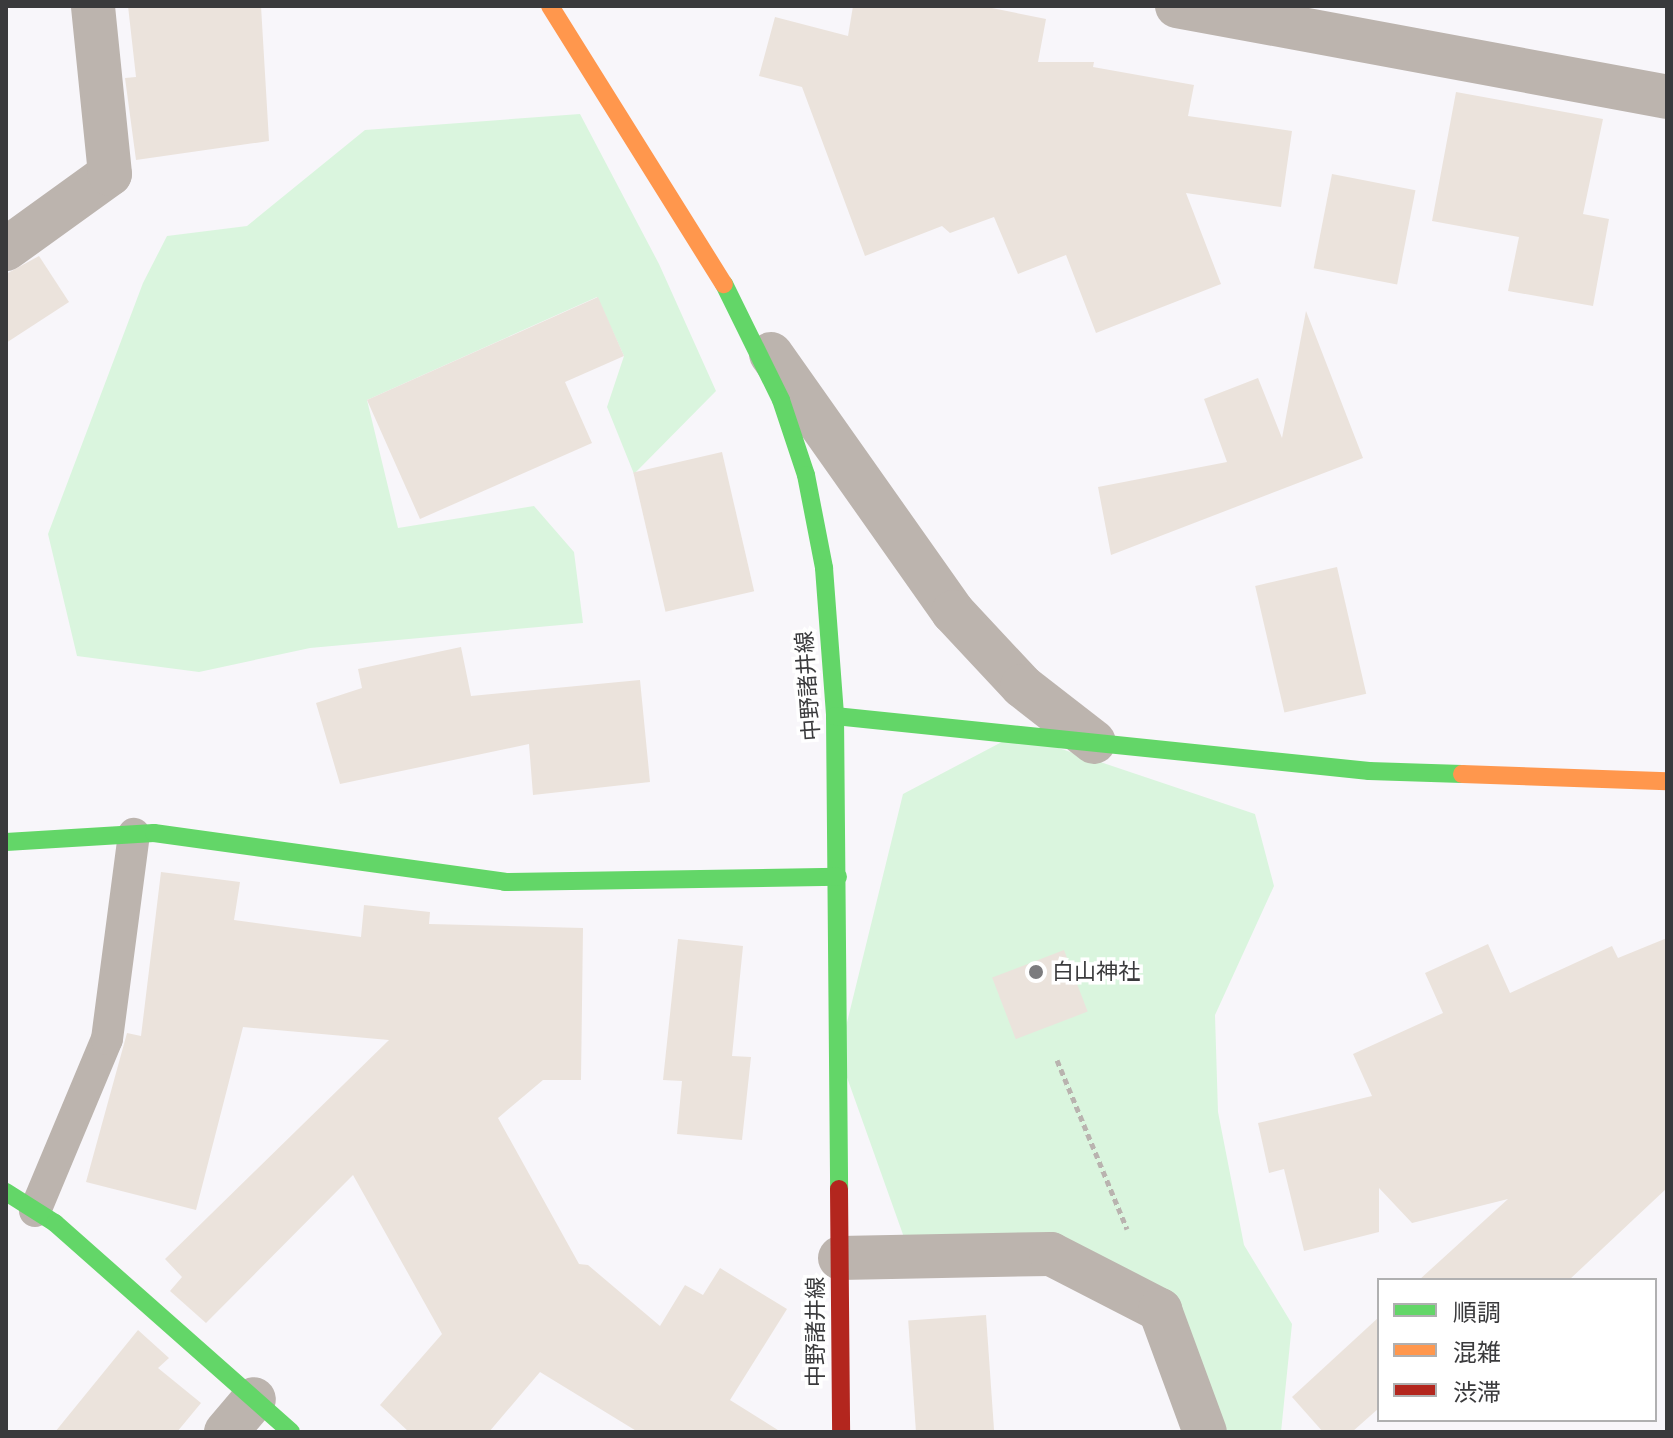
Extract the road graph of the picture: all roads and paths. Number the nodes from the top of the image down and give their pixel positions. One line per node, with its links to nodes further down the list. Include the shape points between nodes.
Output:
1 (93, 6): 5 (street, via 110,174)
2 (550, 6): 6 (street, 中野諸井線)
3 (1177, 6): 4 (street)
4 (1667, 97)
5 (6, 249)
6 (742, 313): 7 (street, 中野諸井線, via 781,400 806,475 824,568); 8 (street, via 953,612 1022,686)
7 (835, 716): 8 (street); 12 (street, 中野諸井線)
8 (1094, 742): 9 (street, via 1369,771)
9 (1667, 781)
10 (134, 834): 11 (street); 12 (street, via 505,882); 15 (lane, via 107,1039)
11 (6, 842)
12 (838, 877): 16 (street, 中野諸井線)
13 (1057, 1060): 17 (path)
14 (6, 1192): 15 (street)
15 (35, 1211): 18 (street)
16 (840, 1258): 17 (street, via 1051,1254); 21 (street, 中野諸井線)
17 (1160, 1310): 22 (street)
18 (254, 1399): 19 (street); 20 (street)
19 (226, 1432)
20 (291, 1432)
21 (841, 1432)
22 (1205, 1432)

